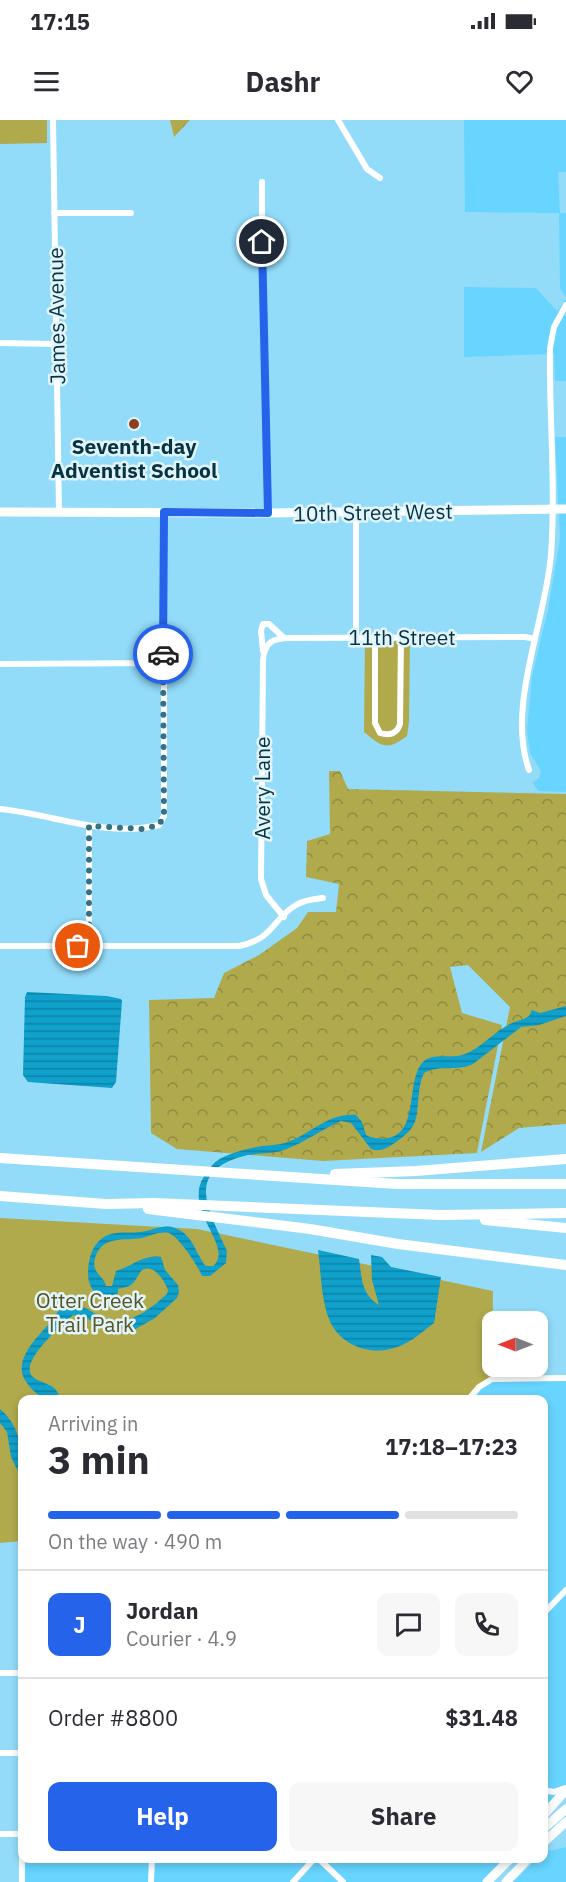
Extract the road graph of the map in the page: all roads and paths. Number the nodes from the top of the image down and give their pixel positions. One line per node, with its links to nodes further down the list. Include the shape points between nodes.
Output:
1 (53, 120): 5 (street, James Avenue)
2 (339, 120): 3 (street, via 367,169)
3 (380, 178)
4 (262, 182): 16 (street)
5 (54, 213): 6 (street); 9 (street, James Avenue)
6 (131, 213)
7 (566, 305): 11 (street, via 554,327 550,348)
8 (0, 343): 9 (street)
9 (56, 344): 13 (street, James Avenue)
10 (566, 509): 11 (street, 10th Street West)
11 (553, 510): 15 (street, 10th Street West); 21 (street, via 550,569)
12 (0, 512): 13 (street, 10th Street West)
13 (59, 512): 14 (street, 10th Street West)
14 (164, 512): 16 (street, 10th Street West); 23 (street)
15 (356, 512): 16 (street, 10th Street West); 20 (street)
16 (268, 513)
17 (375, 637): 18 (street, 11th Street); 18 (street, via 375,723 380,733 390,734 400,724); 20 (street, 11th Street)
18 (401, 637): 21 (street, 11th Street)
19 (284, 638): 20 (street, 11th Street); 22 (street, 11th Street, via 269,642); 22 (street, Avery Lane, via 269,624 263,624)
20 (356, 638)
21 (535, 639): 25 (street, via 522,719 523,754)
22 (263, 652): 29 (street, Avery Lane, via 261,879 266,895)
23 (163, 663): 24 (street); 27 (street, via 164,816 159,825 143,829)
24 (0, 664)
25 (529, 770)
26 (0, 809): 27 (street)
27 (89, 826): 31 (street)
28 (323, 898): 29 (street, via 303,902)
29 (284, 916): 31 (street, via 269,932 239,946)
30 (0, 946): 31 (street)
31 (89, 946)
32 (0, 1158): 34 (highway)
33 (566, 1159): 34 (highway, via 416,1171)
34 (266, 1175): 35 (highway, via 397,1184)
35 (566, 1183)
36 (0, 1196): 37 (highway)
37 (153, 1206): 39 (highway); 41 (highway)
38 (566, 1213): 39 (highway)
39 (440, 1215): 40 (highway)
40 (566, 1228)
41 (566, 1265)
42 (566, 1378): 43 (street, via 492,1379)
43 (472, 1395)
44 (566, 1590): 45 (street)
45 (548, 1609)
46 (0, 1673): 47 (street)
47 (18, 1673)
48 (0, 1753): 49 (street)
49 (18, 1753)
50 (566, 1789): 51 (street); 52 (street)
51 (548, 1791)
52 (548, 1809)
53 (566, 1809): 55 (street)
54 (566, 1822): 59 (street)
55 (548, 1824)
56 (566, 1827): 59 (street)
57 (0, 1834): 58 (street)
58 (18, 1834)
59 (551, 1835): 60 (street)
60 (548, 1838)
61 (22, 1863): 67 (street)
62 (152, 1863): 68 (street)
63 (312, 1863): 69 (street)
64 (322, 1863): 70 (street)
65 (506, 1863): 71 (street)
66 (524, 1863): 72 (street)
67 (22, 1882)
68 (152, 1882)
69 (293, 1882)
70 (343, 1882)
71 (487, 1882)
72 (506, 1882)

